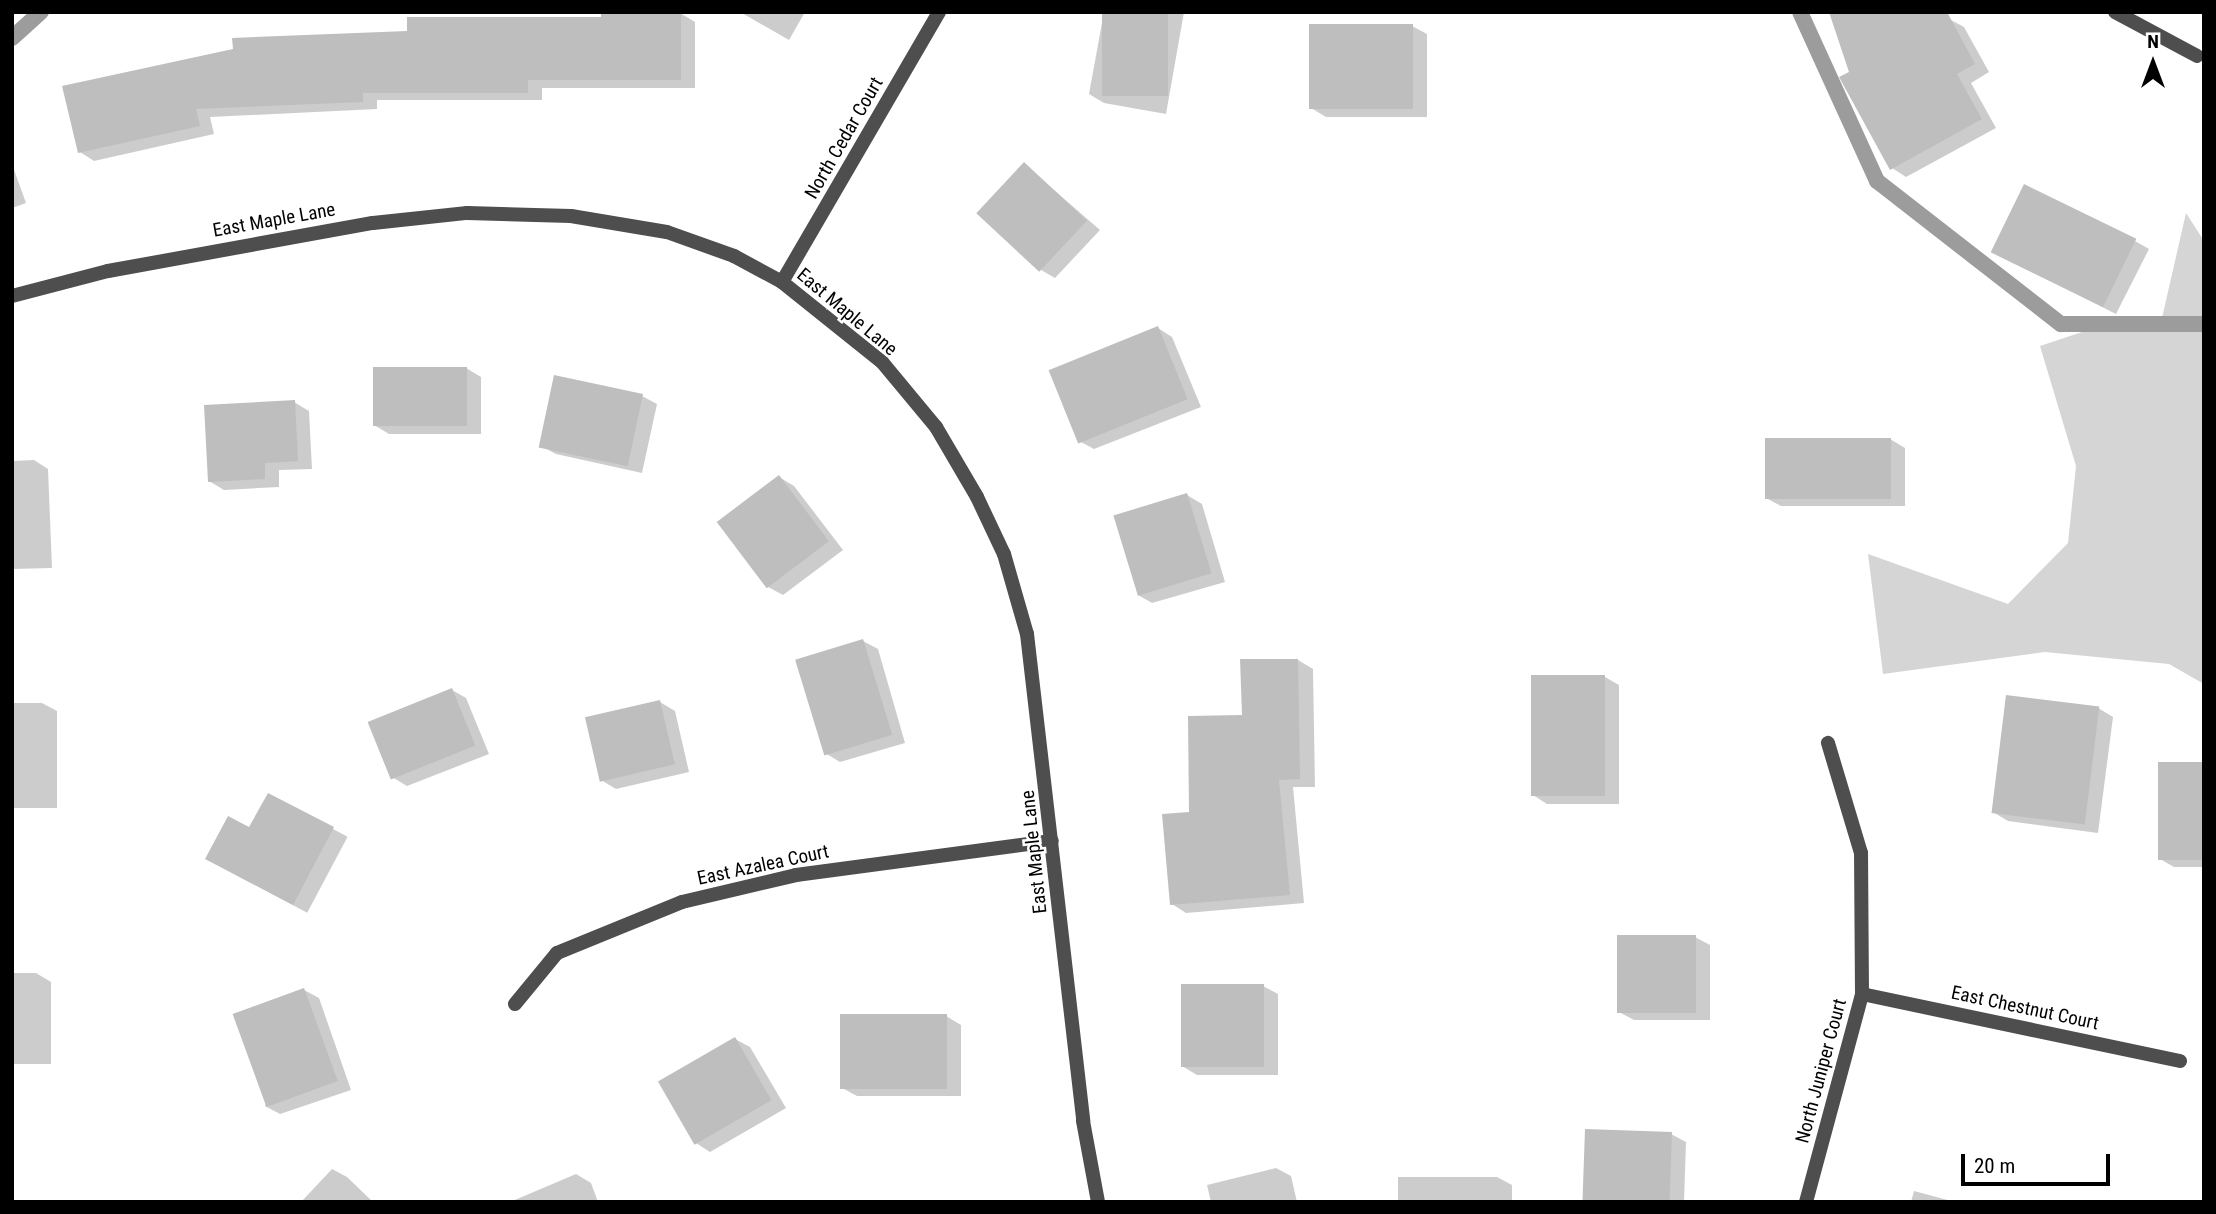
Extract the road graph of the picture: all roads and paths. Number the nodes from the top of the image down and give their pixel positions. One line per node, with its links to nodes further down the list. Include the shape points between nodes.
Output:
1 (939, 12): 4 (street, North Cedar Court)
2 (2115, 12): 3 (street)
3 (2197, 56)
4 (782, 282): 5 (street, East Maple Lane, via 734,256 667,232 571,216 467,214 285,236 108,271); 7 (street, East Maple Lane, via 882,362 936,427 977,497 1004,554 1027,634)
5 (12, 296)
6 (1828, 743): 8 (street, North Juniper Court, via 1861,853)
7 (1052, 841): 9 (street, East Azalea Court, via 796,875 682,902 557,953); 11 (street, East Maple Lane, via 1083,1121)
8 (1862, 994): 10 (street, East Chestnut Court); 12 (street, North Juniper Court)
9 (514, 1004)
10 (2180, 1061)
11 (1098, 1202)
12 (1806, 1202)

